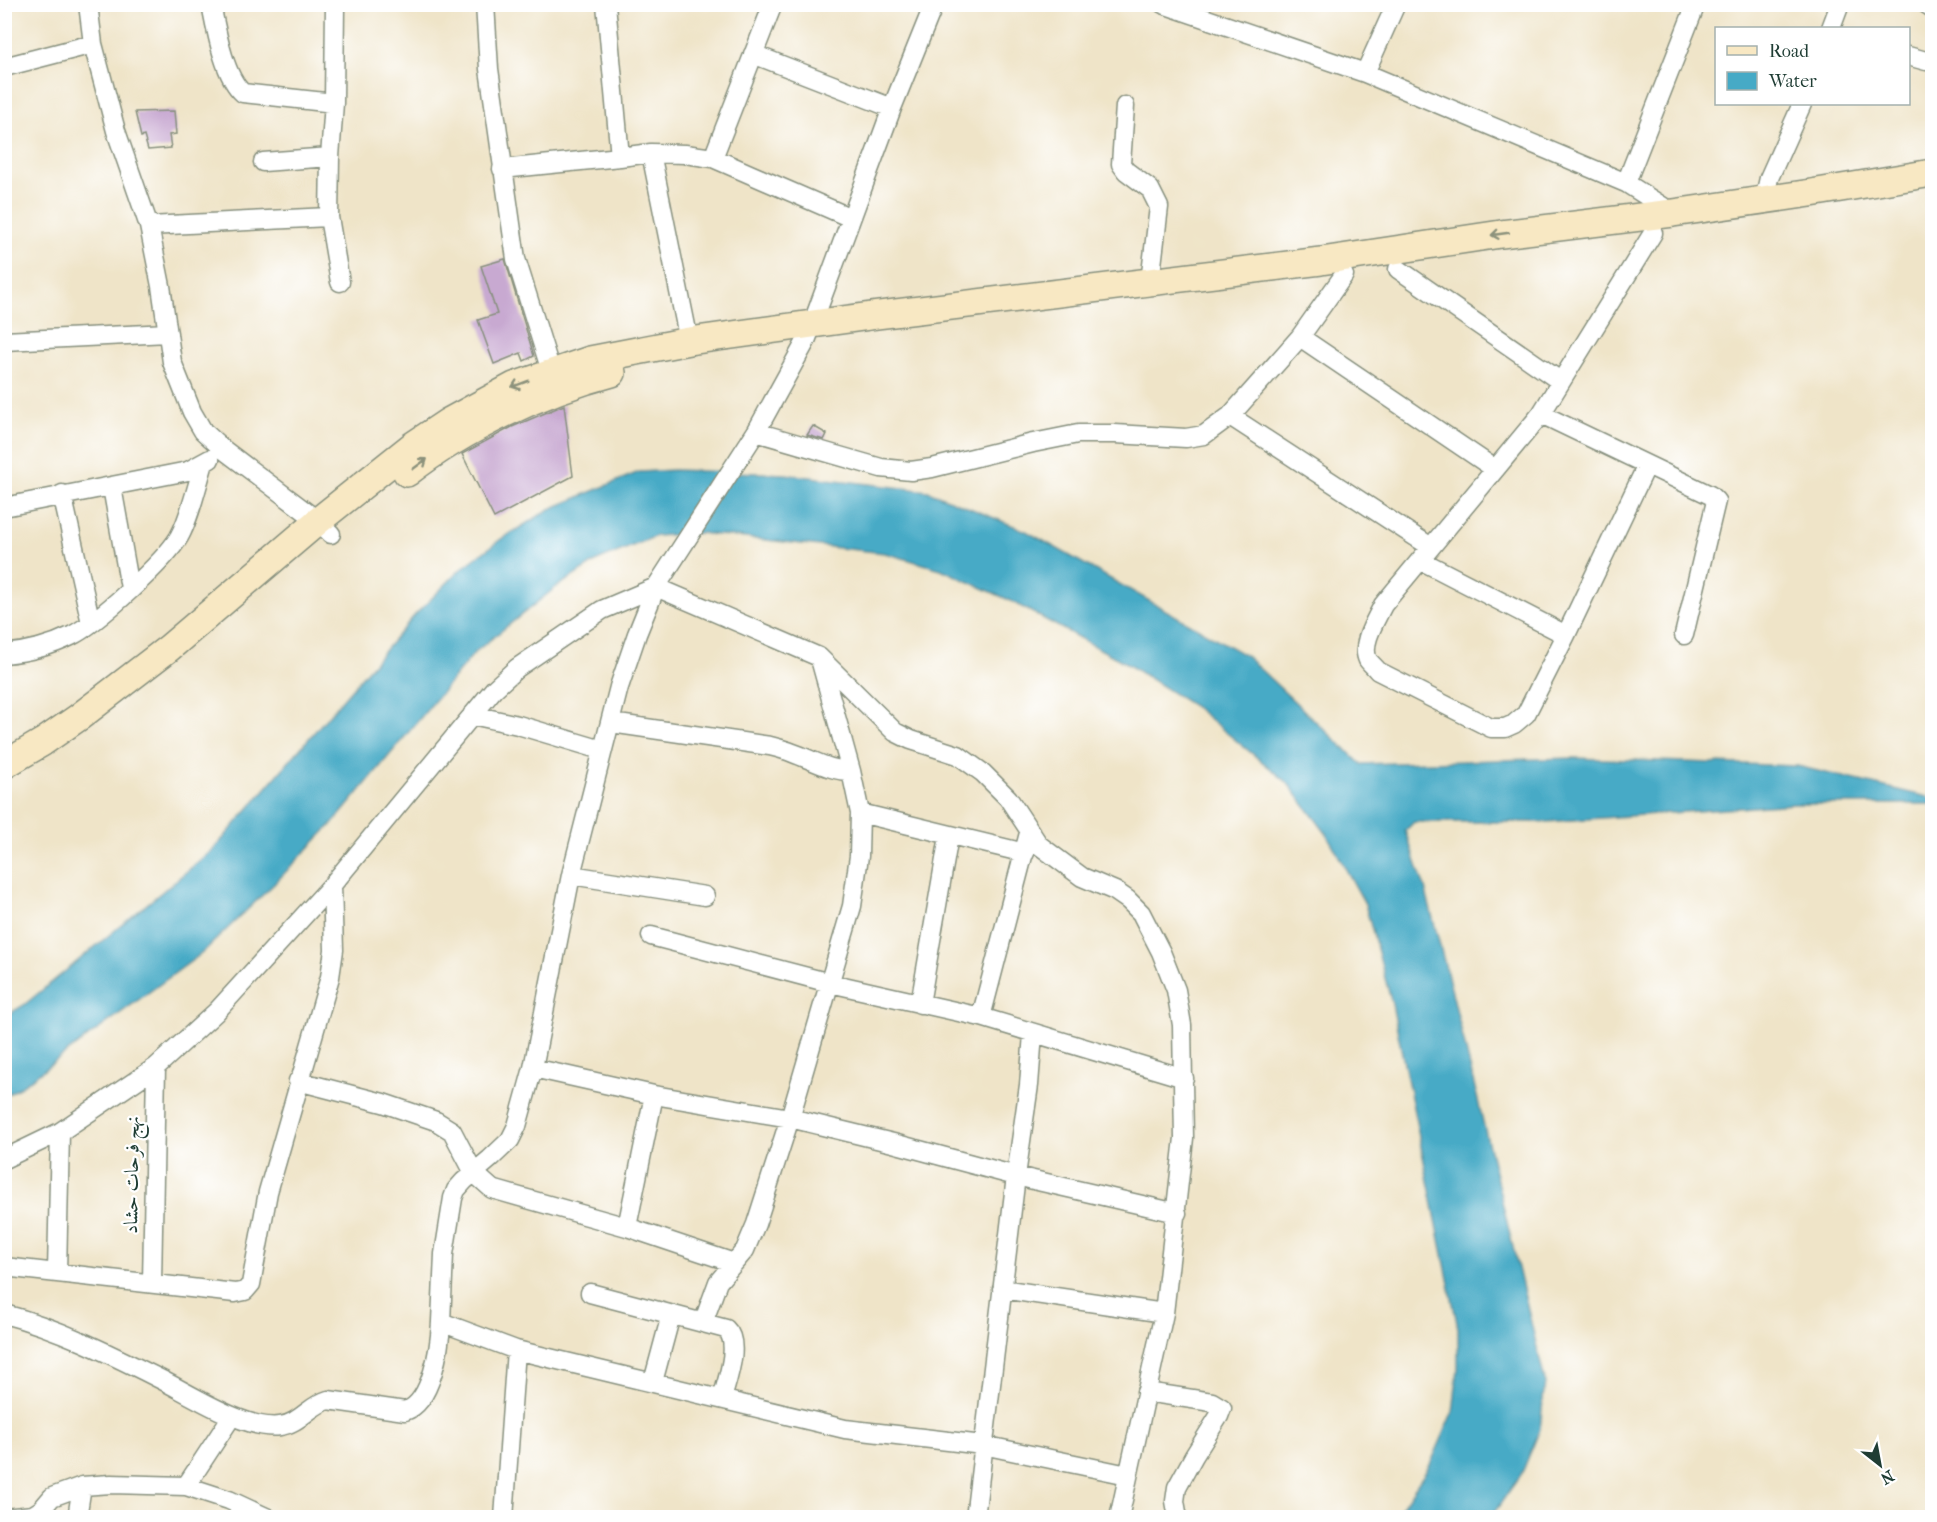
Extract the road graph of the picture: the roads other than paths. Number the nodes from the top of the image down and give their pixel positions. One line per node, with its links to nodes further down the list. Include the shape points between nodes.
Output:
1 (88, 4): 15 (street)
2 (211, 4): 21 (street, via 231,78 243,93)
3 (335, 4): 21 (street)
4 (485, 4): 30 (street)
5 (606, 4): 27 (street)
6 (773, 4): 16 (street)
7 (934, 4): 24 (street)
8 (1163, 4): 20 (street)
9 (1396, 4): 20 (street)
10 (1696, 4): 32 (street)
11 (1840, 4): 14 (street)
12 (1926, 4): 13 (street)
13 (1932, 8)
14 (1831, 27)
15 (93, 44): 19 (street); 38 (street, via 116,131)
16 (753, 54): 24 (street); 28 (street)
17 (1910, 57): 18 (street)
18 (1926, 61)
19 (4, 67)
20 (1365, 73): 32 (street)
21 (334, 103): 26 (street)
22 (1802, 105): 34 (street, via 1769,178)
23 (1125, 106): 43 (street, via 1121,164 1150,189 1159,207)
24 (892, 108): 37 (street)
25 (651, 153): 27 (street); 28 (street); 48 (street)
26 (330, 157): 29 (street); 36 (street)
27 (620, 157): 30 (street)
28 (713, 158): 37 (street)
29 (263, 162)
30 (501, 169): 50 (street, via 516,259)
31 (1932, 173): 34 (main road)
32 (1626, 183): 35 (street)
33 (1932, 190): 39 (main road)
34 (1764, 200): 35 (main road)
35 (1673, 213): 43 (main road, one-way to 43)
36 (329, 217): 38 (street); 42 (street)
37 (850, 218): 45 (street)
38 (148, 225): 44 (street)
39 (1653, 233): 40 (main road); 49 (street)
40 (1398, 268): 41 (main road); 49 (street)
41 (1344, 275): 45 (main road); 46 (street)
42 (340, 282)
43 (1150, 282): 45 (main road)
44 (168, 333): 47 (street); 54 (street, via 172,362 192,412 203,431)
45 (809, 333): 48 (main road); 50 (main road, via 663,360 596,377); 53 (street)
46 (1300, 337): 52 (street); 57 (street)
47 (4, 341)
48 (690, 341): 50 (main road, via 614,355)
49 (1560, 381): 51 (street)
50 (554, 382): 61 (main road, via 453,442)
51 (1541, 414): 56 (street); 57 (street)
52 (1230, 416): 53 (street, via 1204,435 1186,438 1078,434 911,471 881,468); 62 (street)
53 (756, 432): 63 (street)
54 (224, 450): 55 (street); 61 (street)
55 (204, 463): 58 (street, via 188,471); 64 (street, via 181,534 170,552)
56 (1647, 465): 66 (street); 67 (street, via 1716,501)
57 (1495, 470): 62 (street)
58 (112, 487): 59 (street); 64 (street)
59 (62, 494): 60 (street); 65 (street)
60 (4, 507)
61 (325, 527): 73 (main road, via 79,717); 75 (main road, via 83,728)
62 (1425, 554): 66 (street); 66 (street, via 1383,605 1372,626 1366,648 1368,660 1378,671 1491,728 1505,728 1526,714)
63 (656, 587): 69 (street); 70 (street, via 602,610 556,640 494,689); 71 (street, via 619,687)
64 (130, 588): 65 (street)
65 (91, 624): 68 (street, via 62,640)
66 (1566, 635)
67 (1684, 635)
68 (4, 654)
69 (819, 657): 74 (street); 77 (street, via 895,732 958,755 983,773 1008,798)
70 (472, 716): 72 (street); 81 (street)
71 (610, 723): 72 (street); 74 (street, via 770,746 816,764)
72 (602, 750): 80 (street)
73 (4, 765)
74 (851, 771): 76 (street)
75 (4, 777)
76 (860, 813): 78 (street); 84 (street, via 852,906)
77 (1029, 833): 79 (street); 90 (street, via 1065,865 1115,891 1141,914 1176,990)
78 (950, 836): 79 (street); 85 (street)
79 (1024, 854): 86 (street)
80 (572, 875): 82 (street); 89 (street)
81 (332, 885): 88 (street, via 216,1012); 91 (street, via 334,950 330,977)
82 (705, 896)
83 (651, 936): 84 (street)
84 (830, 983): 85 (street); 93 (street)
85 (920, 1004): 86 (street)
86 (981, 1017): 87 (street)
87 (1033, 1034): 90 (street); 97 (street)
88 (156, 1067): 94 (street); 103 (street, نهج فرحات حشاد)
89 (533, 1068): 92 (street); 96 (street, via 510,1140)
90 (1184, 1078): 98 (street, via 1184,1138)
91 (298, 1081): 96 (street, via 383,1102 436,1121 452,1131); 103 (street, via 268,1192 251,1284 245,1291 235,1293)
92 (654, 1095): 93 (street); 99 (street)
93 (790, 1118): 97 (street); 100 (street, via 756,1224 745,1250)
94 (60, 1132): 95 (street); 102 (street)
95 (4, 1159)
96 (474, 1173): 99 (street, via 492,1188); 109 (street, via 453,1198 444,1254)
97 (1016, 1176): 98 (street); 104 (street)
98 (1177, 1213): 106 (street)
99 (627, 1227): 100 (street)
100 (734, 1263): 110 (street, via 718,1282)
101 (4, 1267): 102 (street)
102 (57, 1273): 103 (street)
103 (152, 1283)
104 (1002, 1289): 106 (street); 116 (street)
105 (590, 1293): 108 (street)
106 (1164, 1313): 113 (street)
107 (4, 1314): 115 (street, via 72,1337)
108 (671, 1315): 110 (street); 112 (street)
109 (441, 1322): 111 (street); 115 (street, via 437,1359 423,1395 412,1408 405,1411 328,1400 294,1422 265,1427)
110 (703, 1323): 114 (street, via 726,1329 734,1346)
111 (516, 1350): 112 (street); 123 (street)
112 (653, 1382): 114 (street)
113 (1146, 1392): 117 (street); 126 (street, via 1212,1402 1222,1408 1177,1487)
114 (722, 1399): 116 (street, via 845,1429)
115 (232, 1416): 119 (street)
116 (983, 1445): 117 (street); 124 (street)
117 (1128, 1475): 125 (street)
118 (82, 1486): 119 (street); 120 (street, via 52,1497 33,1515); 121 (street)
119 (186, 1486): 122 (street)
120 (5, 1518)
121 (77, 1518)
122 (268, 1518)
123 (504, 1518)
124 (975, 1518)
125 (1119, 1518)
126 (1178, 1518)

